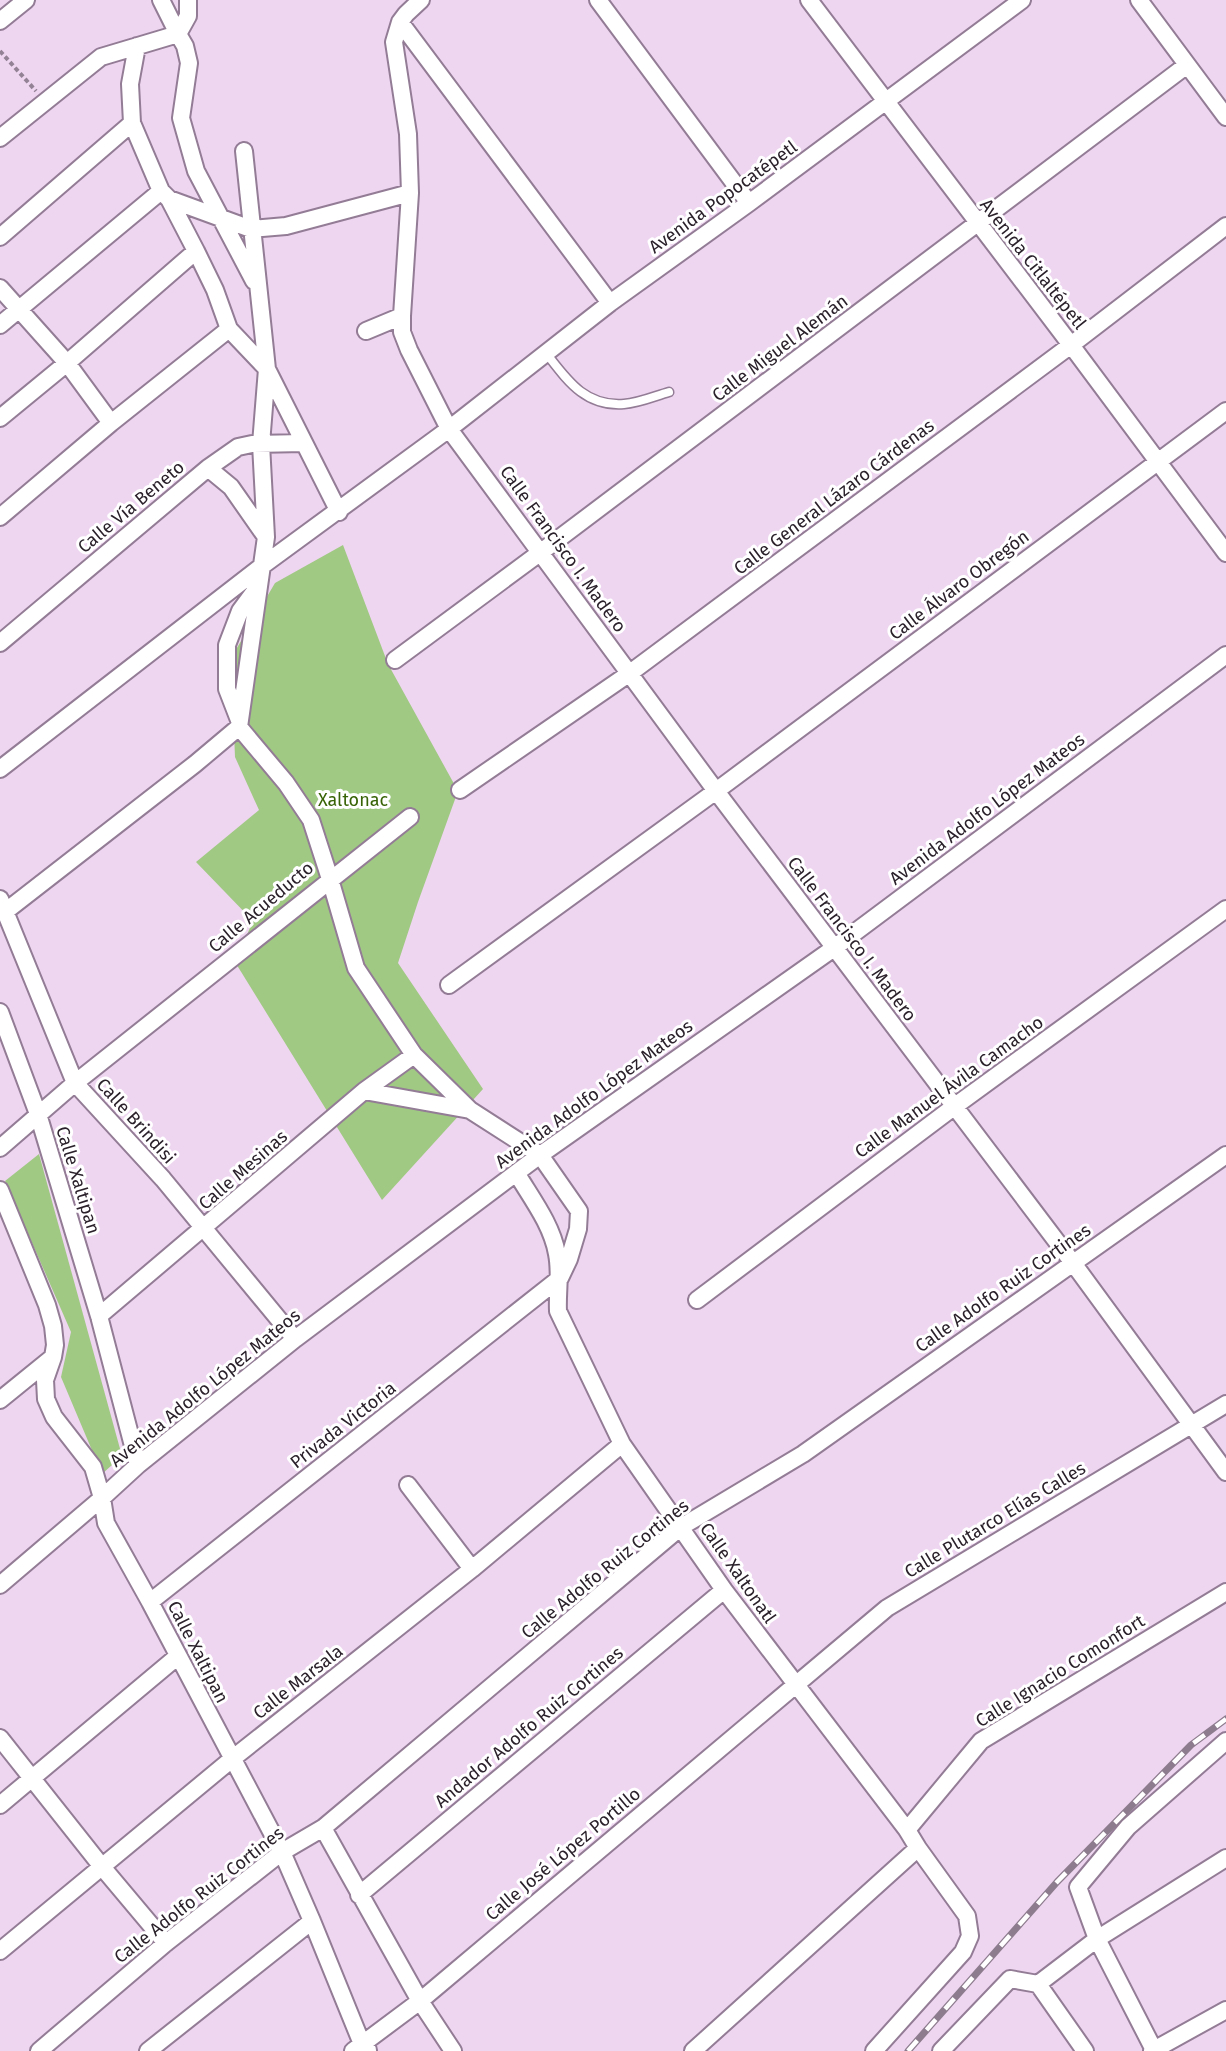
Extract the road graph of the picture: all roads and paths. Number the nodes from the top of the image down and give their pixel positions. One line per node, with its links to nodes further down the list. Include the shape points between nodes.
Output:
1 (26, 0): 9 (street)
2 (161, 0): 11 (street)
3 (188, 0): 11 (street, via 188,16)
4 (421, 0): 10 (street)
5 (598, 0): 23 (street)
6 (808, 0): 16 (street, Avenida Citlaltépetl)
7 (1022, 0): 16 (street, Avenida Popocatépetl)
8 (1139, 0): 14 (street)
9 (0, 21)
10 (400, 22): 21 (street, Calle Francisco I. Madero, via 394,42 408,134); 32 (street)
11 (178, 34): 12 (street); 24 (street, via 189,63 181,118 196,171)
12 (137, 46): 15 (street, via 101,57); 18 (street, via 129,84)
13 (0, 51): 15 (path)
14 (1187, 65): 17 (street); 25 (street, Calle Miguel Alemán)
15 (45, 102): 19 (street)
16 (886, 102): 23 (street, Avenida Popocatépetl); 25 (street, Avenida Citlaltépetl)
17 (1226, 117)
18 (132, 123): 22 (street); 28 (street)
19 (0, 138)
20 (244, 151): 27 (street)
21 (410, 193): 27 (street, via 286,226); 34 (street, Calle Francisco I. Madero)
22 (165, 195): 24 (street); 29 (street); 33 (street)
23 (749, 203): 32 (street, Avenida Popocatépetl)
24 (217, 215): 27 (street); 31 (street)
25 (977, 223): 38 (street, Avenida Citlaltépetl); 54 (street, Calle Miguel Alemán)
26 (1226, 226): 38 (street, Calle General Lázaro Cárdenas)
27 (251, 229): 31 (street)
28 (0, 237)
29 (196, 251): 36 (street); 40 (street)
30 (0, 288): 33 (street)
31 (259, 290): 41 (street)
32 (610, 303): 39 (street, Avenida Popocatépetl)
33 (19, 310): 35 (street); 40 (street)
34 (402, 316): 37 (street); 46 (street, Calle Francisco I. Madero, via 402,333 409,350)
35 (0, 326)
36 (229, 329): 41 (street); 45 (street)
37 (366, 332)
38 (1071, 345): 49 (street, Avenida Citlaltépetl); 61 (street, Calle General Lázaro Cárdenas)
39 (546, 353): 42 (lane, via 585,397 625,404); 46 (street, Avenida Popocatépetl)
40 (67, 363): 44 (street); 45 (street)
41 (267, 369): 47 (street); 48 (street)
42 (669, 392)
43 (1226, 411): 49 (street, Calle Álvaro Obregón)
44 (0, 418)
45 (111, 423): 52 (street)
46 (450, 429): 51 (street, Avenida Popocatépetl); 54 (street, Calle Francisco I. Madero)
47 (304, 443): 48 (street, Calle Vía Beneto); 51 (street)
48 (261, 444): 50 (street, Calle Vía Beneto, via 238,447); 53 (street)
49 (1158, 461): 55 (street, Avenida Citlaltépetl); 65 (street, Calle Álvaro Obregón)
50 (208, 468): 53 (street, via 231,487); 58 (street, Calle Vía Beneto)
51 (339, 512): 56 (street, Avenida Popocatépetl)
52 (0, 517)
53 (266, 537): 56 (street)
54 (542, 552): 60 (street, Calle Miguel Alemán); 61 (street, Calle Francisco I. Madero)
55 (1226, 553)
56 (262, 566): 57 (street); 63 (street, Avenida Popocatépetl)
57 (259, 586): 62 (street); 62 (street, Calle Acueducto, via 240,611 227,645 227,689)
58 (0, 643)
59 (1226, 655): 70 (street, Avenida Adolfo López Mateos)
60 (395, 660)
61 (630, 673): 64 (street, Calle General Lázaro Cárdenas); 65 (street, Calle Francisco I. Madero)
62 (239, 724): 67 (street, Calle Acueducto, via 311,820); 68 (street, via 195,764)
63 (0, 769)
64 (460, 790)
65 (716, 791): 70 (street, Calle Francisco I. Madero); 71 (street, Calle Álvaro Obregón)
66 (410, 817): 67 (street)
67 (330, 879): 73 (street, via 356,968); 74 (street, Calle Acueducto)
68 (3, 905): 74 (street, Calle Brindisi)
69 (1226, 909): 76 (street, Calle Manuel Ávila Camacho)
70 (834, 948): 76 (street, Calle Francisco I. Madero); 80 (street, Avenida Adolfo López Mateos)
71 (449, 985)
72 (0, 1012): 78 (street)
73 (414, 1054): 75 (street, Calle Mesinas); 77 (street)
74 (75, 1083): 78 (street, Calle Acueducto); 84 (street, Calle Brindisi)
75 (364, 1091): 77 (street); 84 (street, Calle Mesinas)
76 (955, 1106): 85 (street, Calle Francisco I. Madero); 87 (street, Calle Manuel Ávila Camacho)
77 (470, 1110): 80 (street)
78 (38, 1114): 79 (street, Calle Acueducto); 88 (street, Calle Xaltipan)
79 (0, 1148)
80 (540, 1155): 82 (street, Avenida Adolfo López Mateos); 86 (street, via 579,1211 578,1229)
81 (1226, 1155): 85 (street, Calle Adolfo Ruiz Cortines)
82 (517, 1174): 86 (street, Calle Xaltonatl, via 549,1227); 89 (street, Avenida Adolfo López Mateos)
83 (0, 1190): 90 (street, Calle Xaltipan, via 47,1305 53,1326)
84 (204, 1229): 88 (street, Calle Mesinas); 89 (street, Calle Brindisi)
85 (1073, 1263): 93 (street, Calle Francisco I. Madero); 99 (street, Calle Adolfo Ruiz Cortines, via 803,1454)
86 (560, 1278): 94 (street, Calle Xaltonatl, via 558,1311); 104 (street, Privada Victoria)
87 (697, 1300)
88 (99, 1316): 95 (street, Calle Xaltipan)
89 (295, 1339): 95 (street, Avenida Adolfo López Mateos)
90 (53, 1358): 91 (street); 98 (street, Calle Xaltipan, via 45,1380 46,1399 54,1417 93,1467)
91 (0, 1400)
92 (1226, 1404): 93 (street, Calle Plutarco Elías Calles)
93 (1192, 1423): 96 (street, Calle Francisco I. Madero); 106 (street, Calle Plutarco Elías Calles, via 887,1608)
94 (622, 1444): 99 (street, Calle Xaltonatl); 100 (street, Calle Marsala)
95 (138, 1466): 98 (street, Avenida Adolfo López Mateos)
96 (1226, 1472)
97 (408, 1485): 100 (street)
98 (102, 1498): 101 (street, Avenida Adolfo López Mateos); 104 (street, Calle Xaltipan, via 106,1523)
99 (681, 1527): 102 (street, Calle Xaltonatl); 112 (street, Calle Adolfo Ruiz Cortines)
100 (472, 1569): 109 (street, Calle Marsala)
101 (0, 1585)
102 (724, 1590): 106 (street, Calle Xaltonatl); 118 (street, Andador Adolfo Ruiz Cortines)
103 (1226, 1592): 113 (street, Calle Ignacio Comonfort, via 981,1741)
104 (150, 1602): 105 (street, Calle Xaltipan)
105 (178, 1656): 109 (street, Calle Xaltipan); 110 (street)
106 (795, 1684): 113 (street, Calle Xaltonatl); 124 (street, Calle José López Portillo)
107 (0, 1738): 110 (street)
108 (1226, 1741): 120 (street, via 1128,1827 1078,1887)
109 (232, 1759): 115 (street, Calle Xaltipan); 117 (street, Calle Marsala)
110 (31, 1777): 111 (street); 117 (street)
111 (0, 1805)
112 (323, 1828): 115 (street, Calle Adolfo Ruiz Cortines); 118 (street)
113 (907, 1830): 114 (street, Calle Xaltonatl)
114 (918, 1848): 130 (street); 131 (street, Calle Xaltonatl, via 967,1916 970,1936 963,1952)
115 (282, 1852): 119 (street, Calle Xaltipan); 121 (street, Calle Adolfo Ruiz Cortines)
116 (1226, 1858): 120 (street)
117 (103, 1868): 121 (street); 122 (street, Calle Marsala)
118 (359, 1895): 124 (street)
119 (312, 1921): 126 (street, Calle Xaltipan); 128 (street)
120 (1096, 1939): 123 (street); 134 (street)
121 (166, 1943): 127 (street, Calle Adolfo Ruiz Cortines)
122 (0, 1951)
123 (1038, 1984): 132 (street, via 1010,1979); 133 (street)
124 (420, 2001): 126 (street, Calle José López Portillo); 129 (street)
125 (1226, 2010): 134 (street)
126 (361, 2049)
127 (39, 2051)
128 (148, 2051)
129 (453, 2051)
130 (693, 2051)
131 (874, 2051)
132 (941, 2051)
133 (1085, 2051)
134 (1153, 2051)

